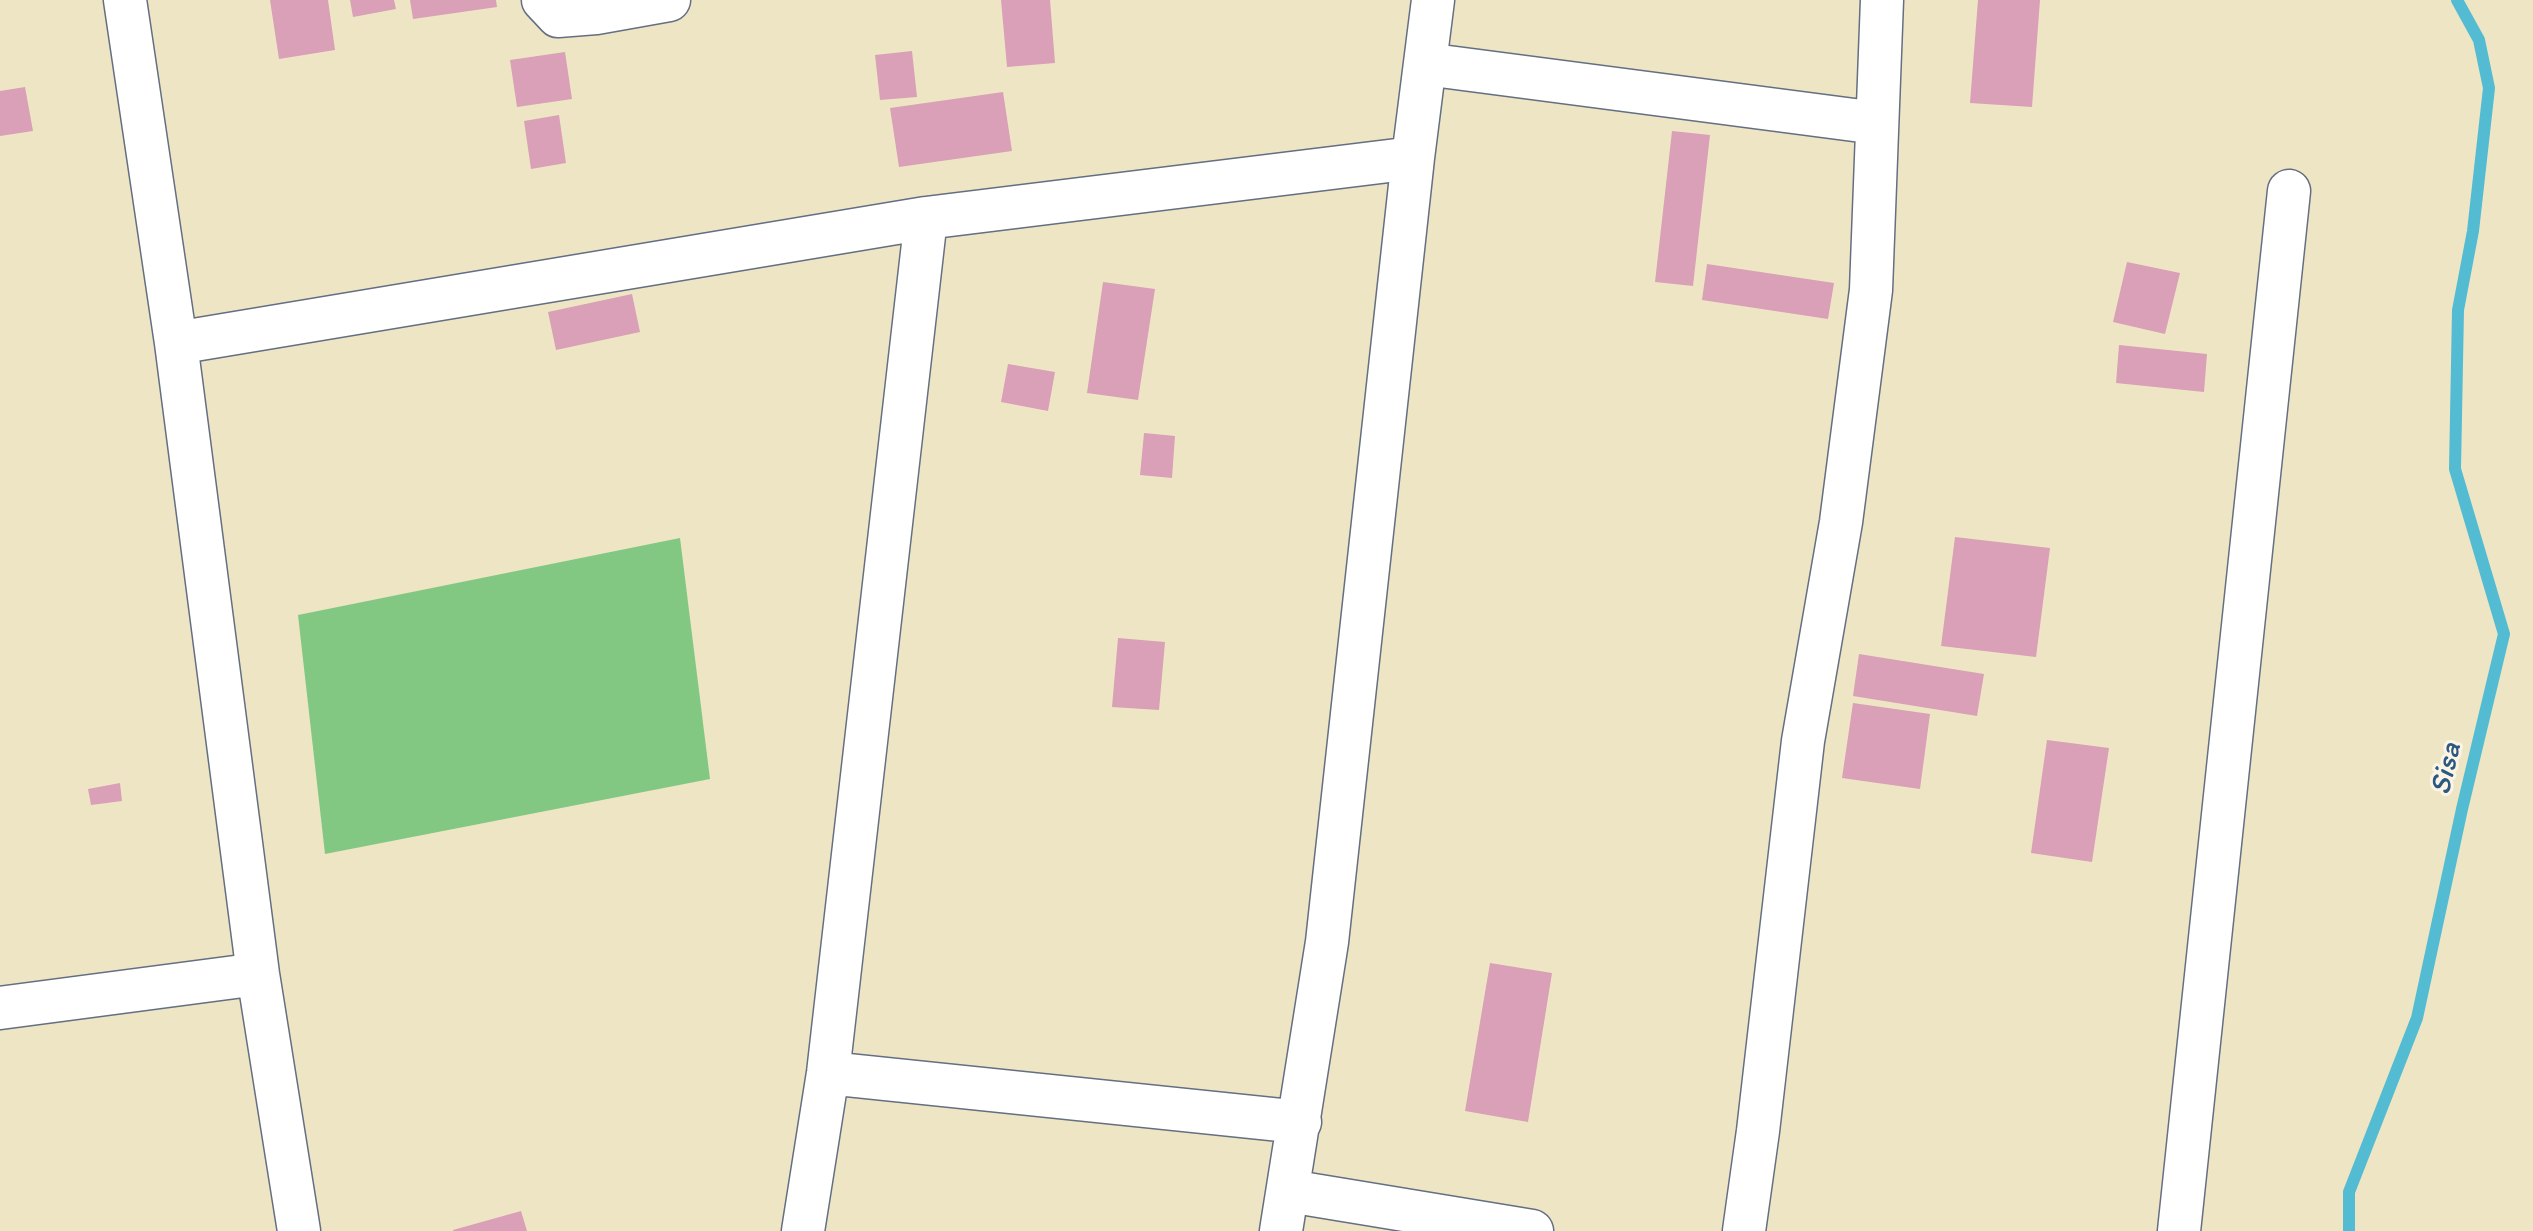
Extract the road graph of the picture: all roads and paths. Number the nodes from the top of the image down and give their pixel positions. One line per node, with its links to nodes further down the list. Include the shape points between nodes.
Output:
1 (125, 0): 11 (street)
2 (543, 0): 3 (street, via 558,16)
3 (669, 0)
4 (1433, 0): 6 (street)
5 (1882, 0): 7 (street)
6 (1425, 64): 7 (street); 8 (street)
7 (1877, 123): 21 (street, via 1871,290 1841,522 1803,741)
8 (1413, 158): 10 (street); 15 (street, via 1327,942)
9 (2289, 191): 22 (street)
10 (926, 218): 11 (street); 14 (street)
11 (176, 343): 12 (street)
12 (258, 974): 13 (street); 17 (street)
13 (0, 1008)
14 (828, 1073): 15 (street); 18 (street)
15 (1300, 1122): 16 (street)
16 (1289, 1191): 19 (street); 20 (street)
17 (299, 1231)
18 (803, 1231)
19 (1281, 1231)
20 (1532, 1231)
21 (1744, 1231)
22 (2179, 1231)

